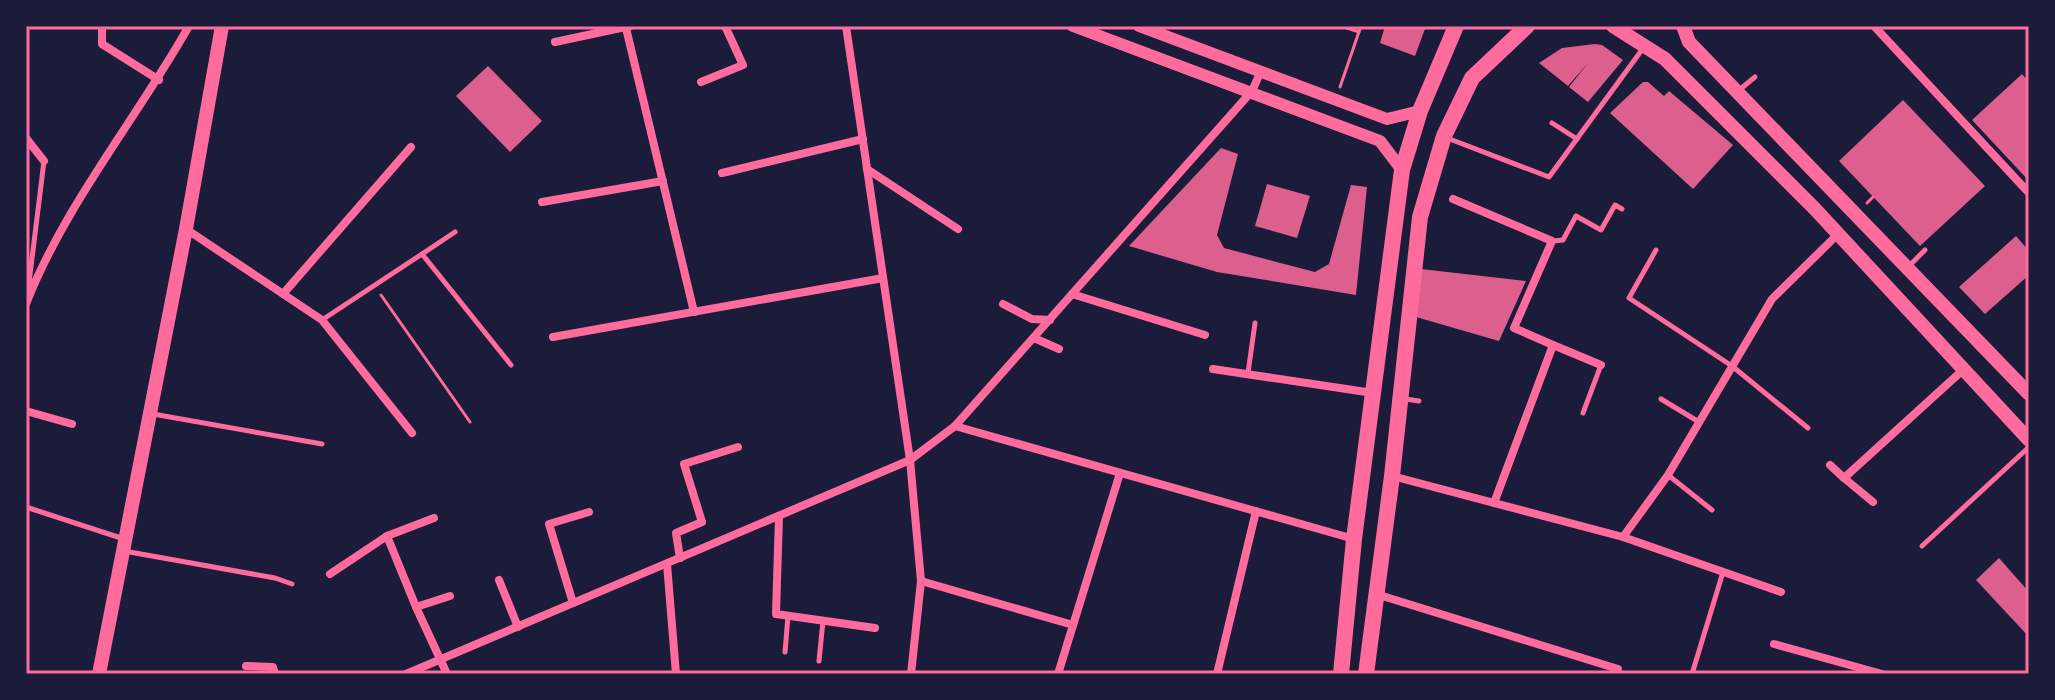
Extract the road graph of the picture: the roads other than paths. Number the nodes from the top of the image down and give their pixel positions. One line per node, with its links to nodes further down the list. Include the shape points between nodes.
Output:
1 (102, 26): 19 (street, via 102,44)
2 (189, 26): 19 (street)
3 (222, 26): 39 (main road)
4 (725, 26): 20 (street, via 743,65)
5 (846, 26): 27 (street)
6 (1073, 26): 21 (street)
7 (1139, 26): 17 (street)
8 (1456, 26): 23 (main road)
9 (1527, 26): 14 (main road)
10 (1613, 26): 16 (main road)
11 (1683, 26): 22 (main road, via 1689,42)
12 (1874, 26): 35 (street)
13 (628, 27): 15 (street); 34 (street)
14 (1505, 34): 25 (main road, via 1472,78)
15 (555, 42)
16 (1645, 46): 28 (lane); 42 (main road, via 1665,59)
17 (1261, 71): 21 (street); 23 (street, via 1387,119)
18 (1755, 77): 22 (lane)
19 (159, 80): 51 (street, via 65,223)
20 (701, 82)
21 (1252, 91): 32 (street, via 1380,141); 50 (street)
22 (1737, 92): 47 (main road)
23 (1420, 111): 32 (main road)
24 (1552, 123): 28 (lane)
25 (1444, 136): 28 (lane, via 1549,177); 70 (main road, via 1420,217)
26 (26, 138): 30 (street)
27 (863, 139): 31 (street); 33 (street)
28 (1577, 139)
29 (411, 147): 49 (street)
30 (44, 161): 51 (lane)
31 (867, 169): 40 (street); 48 (street)
32 (1402, 170): 68 (main road)
33 (722, 173)
34 (663, 181): 37 (street); 53 (street)
35 (2029, 193)
36 (1453, 199): 43 (street)
37 (542, 202)
38 (1622, 209): 43 (lane, via 1615,205 1601,230 1576,216 1563,240)
39 (186, 229): 49 (street); 75 (main road)
40 (958, 229)
41 (455, 232): 46 (lane)
42 (1838, 234): 64 (street, via 1772,299); 66 (main road)
43 (1552, 241): 60 (street, via 1514,328)
44 (1656, 250): 64 (lane, via 1629,298)
45 (1925, 250): 47 (lane)
46 (422, 254): 54 (lane); 62 (lane)
47 (1907, 268): 69 (main road)
48 (883, 278): 53 (street); 85 (street)
49 (283, 294): 54 (street)
50 (1072, 294): 55 (street); 57 (street)
51 (26, 302)
52 (1003, 304): 55 (street, via 1032,319)
53 (694, 312): 58 (street)
54 (322, 320): 80 (street)
55 (1050, 320): 59 (street)
56 (1255, 323): 67 (lane)
57 (1205, 335)
58 (553, 337)
59 (1034, 338): 61 (street); 78 (street)
60 (1553, 345): 63 (street); 92 (street)
61 (1059, 349)
62 (511, 365)
63 (1601, 365): 74 (lane)
64 (1732, 366): 76 (street); 79 (lane)
65 (1213, 369): 67 (street)
66 (1964, 369): 81 (main road); 90 (street)
67 (1248, 375): 68 (street)
68 (1373, 393): 101 (main road)
69 (2029, 394)
70 (1400, 398): 72 (lane); 89 (main road)
71 (1661, 399): 76 (lane)
72 (1419, 401)
73 (26, 411): 77 (street)
74 (1583, 413)
75 (150, 414): 82 (lane); 102 (main road)
76 (1699, 422): 88 (street)
77 (72, 424)
78 (955, 426): 85 (street); 87 (street)
79 (1808, 428)
80 (412, 433)
81 (2029, 440)
82 (322, 444)
83 (738, 447): 104 (street, via 684,464 702,522 676,533)
84 (2029, 447): 103 (lane)
85 (910, 460): 97 (street); 109 (street)
86 (1830, 465): 90 (street)
87 (1120, 473): 95 (street); 118 (street)
88 (1668, 475): 94 (lane); 100 (street)
89 (1392, 476): 92 (street); 112 (main road)
90 (1844, 478): 91 (street)
91 (1873, 502)
92 (1494, 503): 100 (street)
93 (26, 507): 102 (lane)
94 (1712, 510)
95 (1256, 511): 101 (street); 133 (street)
96 (589, 512): 114 (street, via 549,524)
97 (779, 516): 104 (street); 116 (street, via 776,614)
98 (434, 518): 99 (street)
99 (387, 536): 107 (street); 115 (street)
100 (1623, 537): 106 (street)
101 (1354, 539): 134 (main road)
102 (124, 545): 110 (lane); 126 (main road)
103 (1922, 546)
104 (680, 558): 105 (street)
105 (667, 564): 114 (street); 130 (street)
106 (1723, 572): 111 (street); 137 (lane)
107 (330, 574)
108 (499, 580): 119 (street)
109 (921, 581): 118 (street); 131 (street)
110 (292, 584)
111 (1781, 592)
112 (1376, 594): 135 (main road); 136 (street, via 1581,656 1618,669)
113 (450, 596): 115 (street)
114 (573, 603): 119 (street)
115 (416, 607): 123 (street)
116 (788, 616): 117 (street); 122 (lane)
117 (823, 621): 120 (street); 124 (lane)
118 (1073, 625): 132 (street)
119 (518, 627): 123 (street)
120 (875, 628)
121 (1774, 644): 138 (street)
122 (785, 652)
123 (441, 659): 128 (street); 129 (street)
124 (819, 661)
125 (246, 666): 127 (street, via 273,667)
126 (99, 674)
127 (275, 674)
128 (406, 674)
129 (447, 674)
130 (676, 674)
131 (911, 674)
132 (1058, 674)
133 (1217, 674)
134 (1341, 674)
135 (1366, 674)
136 (1617, 674)
137 (1692, 674)
138 (1882, 674)

